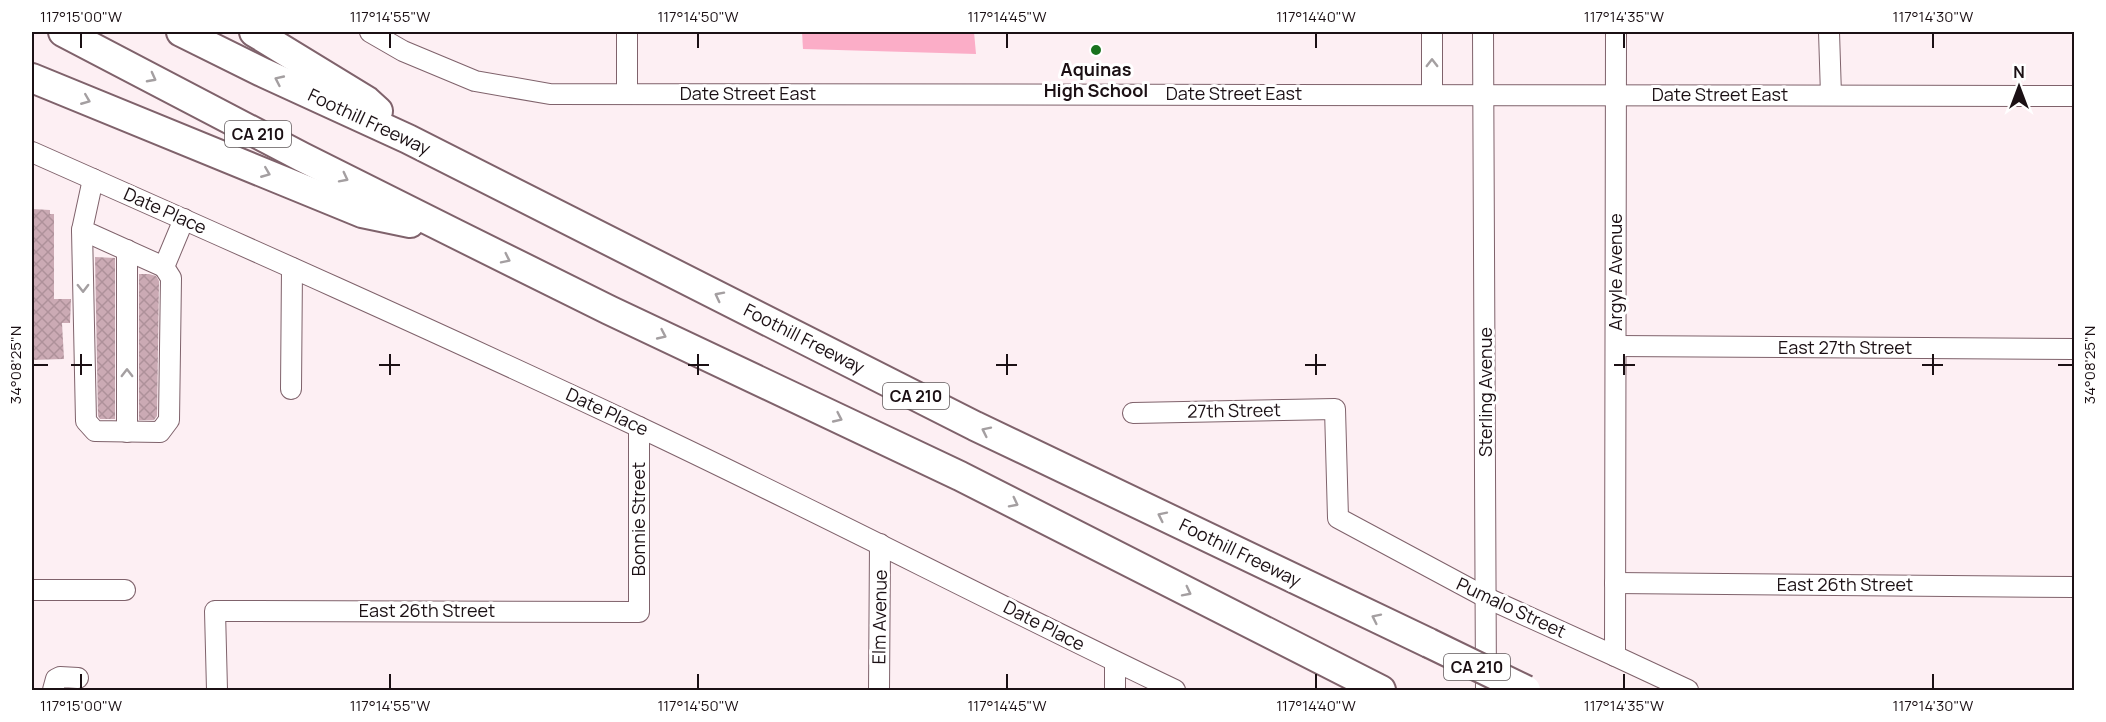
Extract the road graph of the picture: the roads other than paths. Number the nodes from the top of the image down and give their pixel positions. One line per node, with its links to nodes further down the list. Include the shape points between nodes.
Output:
1 (63, 32): 22 (highway, CA 210, one-way to 22)
2 (180, 32): 17 (highway, Foothill Freeway / CA 210, one-way to 2)
3 (254, 32): 17 (highway, via 367,101)
4 (370, 32): 11 (street, Date Street East, via 403,51 475,81 550,94)
5 (627, 32): 11 (street)
6 (1432, 32): 12 (street, one-way to 6)
7 (1483, 32): 13 (street, Sterling Avenue)
8 (1616, 32): 14 (street, Argyle Avenue)
9 (1829, 32): 15 (street)
10 (32, 78): 22 (highway, one-way to 22, via 362,213)
11 (627, 94): 12 (street, Date Street East)
12 (1432, 94): 13 (street, Date Street East)
13 (1483, 94): 14 (street, Date Street East); 38 (street, Sterling Avenue)
14 (1616, 95): 15 (street, Date Street East); 26 (street, Argyle Avenue)
15 (1831, 95): 16 (street, Date Street East)
16 (2074, 96)
17 (408, 139): 50 (highway, Foothill Freeway / CA 210, one-way to 17, bridge, via 975,426)
18 (32, 152): 19 (street, Date Place)
19 (93, 179): 20 (street, Date Place); 21 (street)
20 (184, 219): 24 (street); 25 (street, Date Place)
21 (82, 230): 23 (street); 31 (street, one-way to 31, via 86,422 95,431)
22 (454, 233): 48 (highway, CA 210, one-way to 48, via 960,476)
23 (127, 250): 24 (street); 31 (street, one-way to 23)
24 (164, 267): 31 (street, via 171,278 169,420 160,432)
25 (292, 268): 28 (street); 30 (street, Date Place)
26 (1616, 346): 27 (street, East 27th Street); 34 (street, Argyle Avenue)
27 (2074, 349)
28 (291, 389)
29 (1133, 413): 32 (street, 27th Street, via 1335,410)
30 (639, 427): 33 (street, Date Place); 39 (street, Bonnie Street)
31 (127, 432)
32 (1338, 518): 38 (street, Pumalo Street)
33 (880, 544): 41 (street, Date Place); 45 (street, Elm Avenue)
34 (1616, 583): 35 (street, East 26th Street); 40 (street, Argyle Avenue)
35 (2074, 587)
36 (32, 590): 37 (street)
37 (125, 590)
38 (1487, 598): 40 (street, Pumalo Street); 49 (street, Sterling Avenue)
39 (639, 612): 44 (street, East 26th Street, via 215,611)
40 (1616, 656): 51 (street, Pumalo Street)
41 (1116, 662): 46 (street); 47 (street, Date Place)
42 (78, 678): 43 (street, via 60,677)
43 (52, 690)
44 (216, 690)
45 (879, 690)
46 (1116, 690)
47 (1175, 690)
48 (1381, 690)
49 (1486, 690)
50 (1526, 690)
51 (1688, 690)

